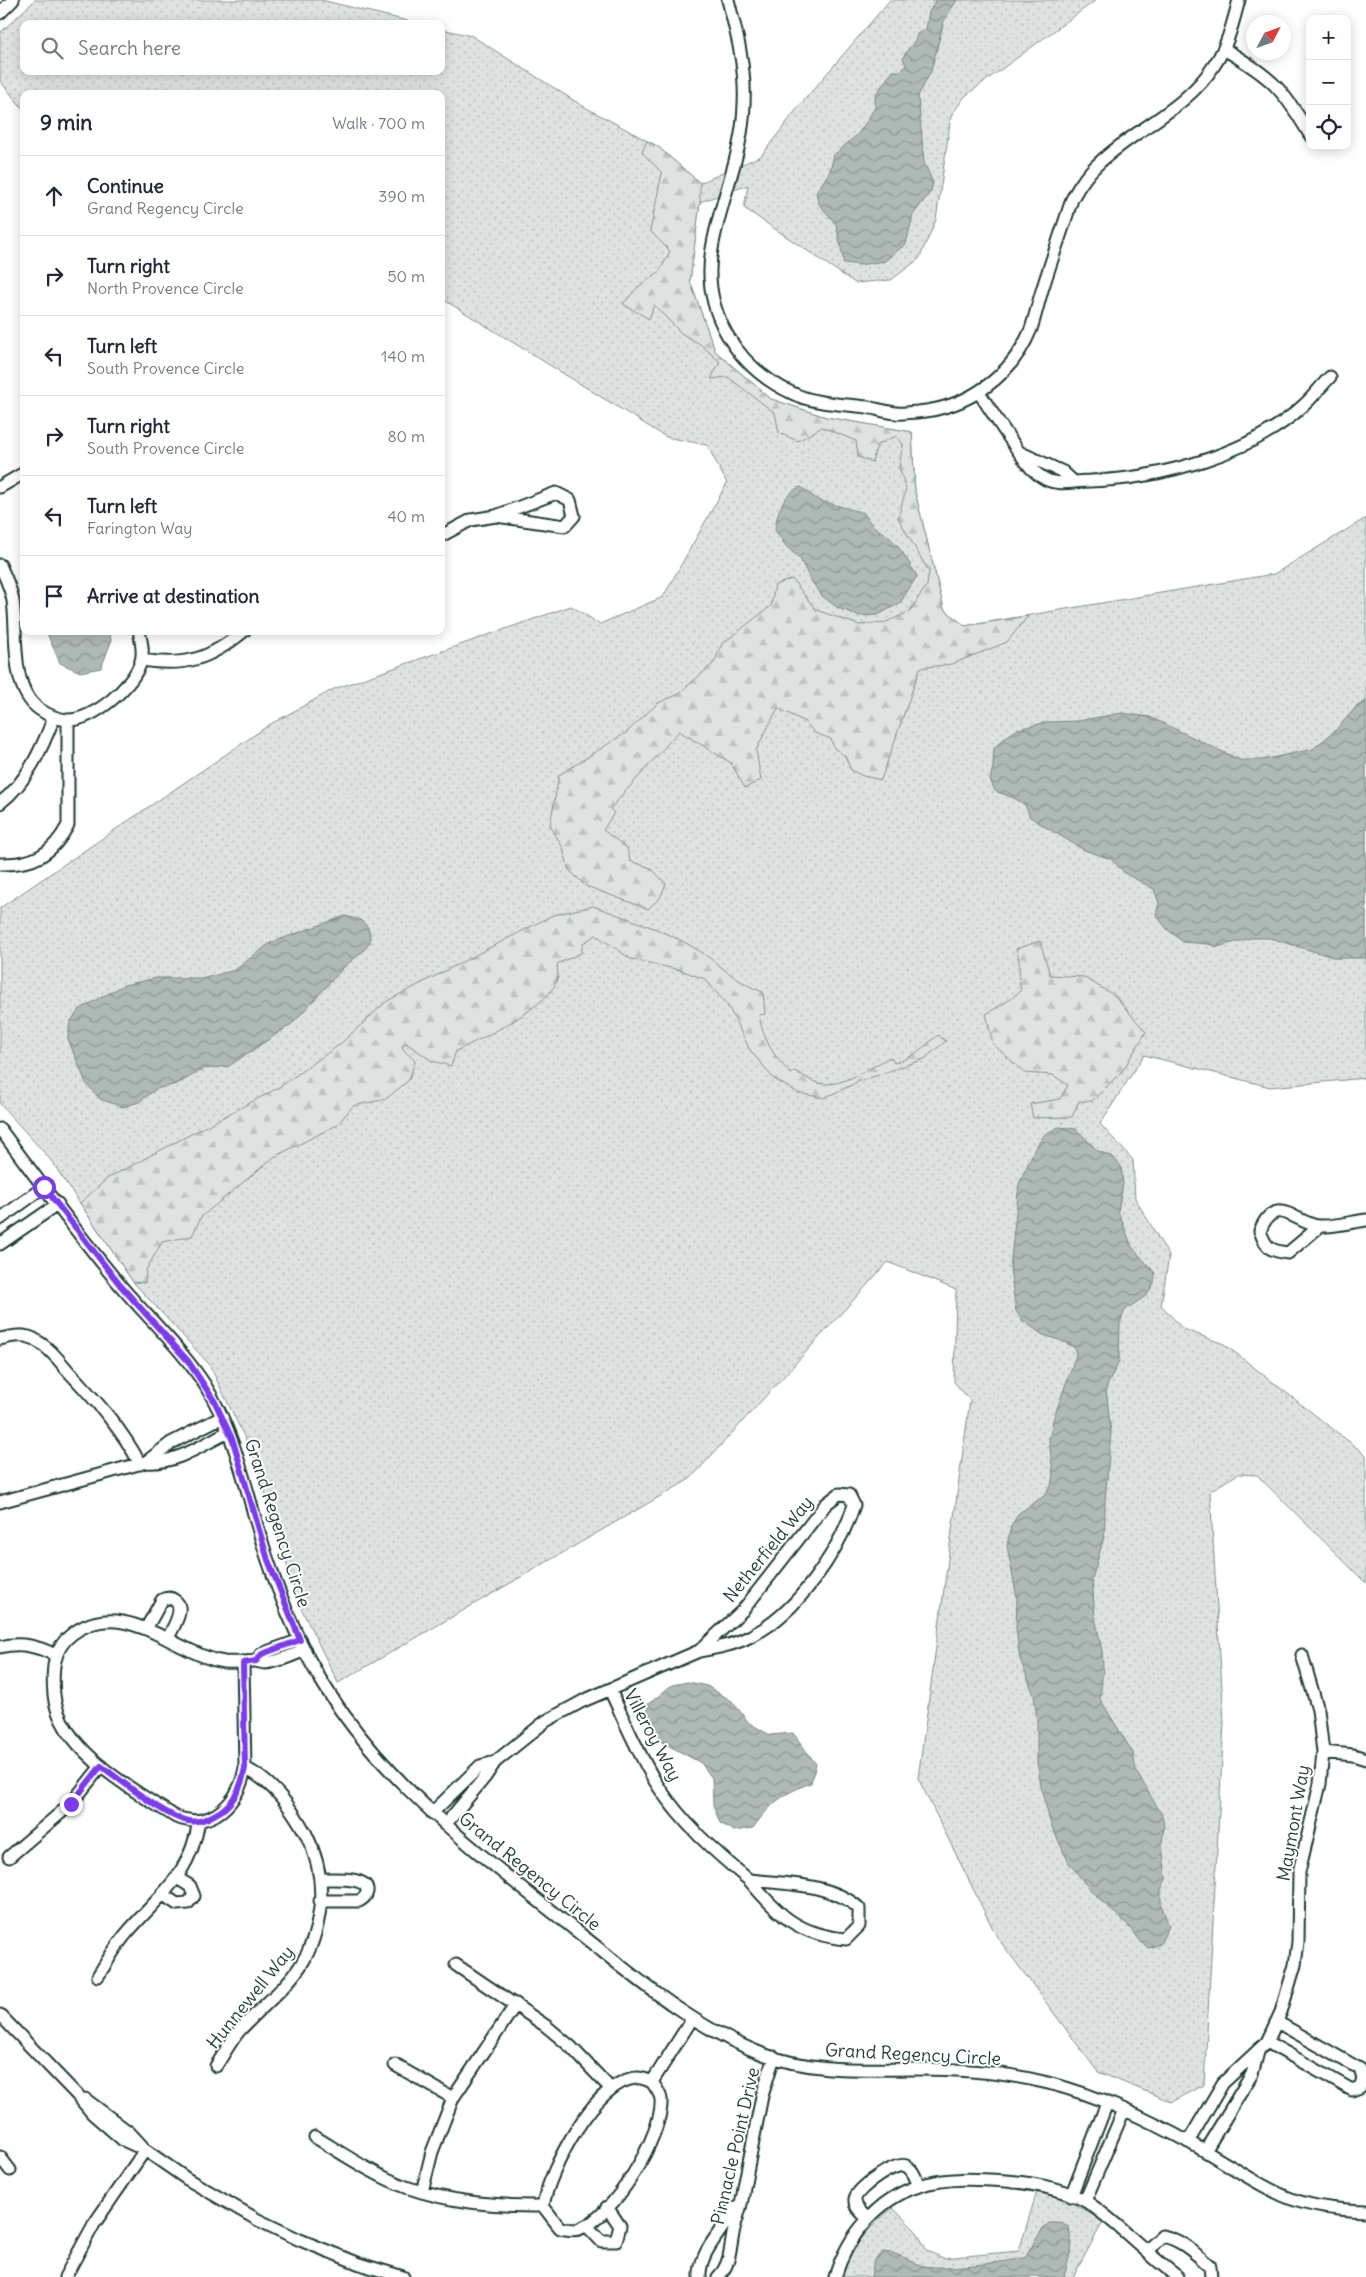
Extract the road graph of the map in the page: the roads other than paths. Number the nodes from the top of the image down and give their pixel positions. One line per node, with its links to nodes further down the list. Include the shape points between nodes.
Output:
1 (14, 0): 4 (street)
2 (728, 0): 8 (street, via 741,59 744,104 740,140 712,249 710,274 713,299 731,342 766,379 794,394 828,403 896,413 924,411 956,404)
3 (1239, 0): 5 (street)
4 (0, 13)
5 (1224, 49): 6 (street, via 1260,71 1279,88); 8 (street, via 1195,89 1111,152 1088,174 1072,200 1031,329 1006,370)
6 (1306, 129)
7 (1330, 377): 8 (street, via 1304,406 1250,441 1223,453 1165,472 1074,482 1063,472 1019,452)
8 (980, 392)
9 (20, 475): 10 (street)
10 (0, 487)
11 (496, 516): 11 (street, via 565,526 574,516 570,500 556,493); 12 (street, via 471,520)
12 (445, 534)
13 (0, 565): 17 (street, via 13,598 23,689 28,699)
14 (139, 635): 16 (street)
15 (239, 635): 16 (street, via 200,658 176,663)
16 (142, 660): 18 (street, via 130,682 111,701 86,715)
17 (54, 717): 18 (street); 19 (street, via 30,766)
18 (68, 720): 20 (street, via 68,825 60,840 47,853 32,861)
19 (0, 802)
20 (0, 864)
21 (0, 1129): 22 (street, Grand Regency Circle)
22 (44, 1187): 23 (street, Grand Regency Circle); 24 (street)
23 (58, 1204): 27 (street); 29 (street, Grand Regency Circle, via 120,1285 188,1361)
24 (0, 1219)
25 (1366, 1220): 26 (street)
26 (1320, 1226): 26 (street, via 1283,1212 1271,1215 1260,1231 1264,1243 1274,1252 1288,1253)
27 (0, 1244)
28 (0, 1339): 31 (street, via 23,1336 37,1340 116,1424)
29 (222, 1417): 30 (street, Grand Regency Circle); 31 (street, via 171,1443)
30 (228, 1432): 31 (street, via 170,1460); 35 (street, Grand Regency Circle, via 268,1560)
31 (143, 1463): 32 (street)
32 (0, 1502)
33 (147, 1627): 34 (street); 34 (street, via 162,1600 175,1600 179,1611); 38 (street, via 121,1622 93,1623 69,1636)
34 (168, 1638): 40 (street, via 209,1658)
35 (303, 1645): 40 (street, via 277,1660); 47 (street, Grand Regency Circle, via 332,1696 363,1740)
36 (0, 1647): 38 (street, via 27,1644)
37 (699, 1651): 37 (street, Netherfield Way, via 743,1610 826,1504 839,1494 849,1495 854,1505 850,1519 802,1594 763,1630 731,1645); 41 (street, Netherfield Way)
38 (55, 1655): 45 (street, via 53,1682 58,1714 73,1740)
39 (1302, 1655): 42 (street, Maymont Way, via 1318,1710)
40 (243, 1663): 46 (street)
41 (610, 1690): 44 (street, Netherfield Way, via 546,1721); 53 (street, Villeroy Way, via 648,1770 669,1801 707,1844)
42 (1323, 1752): 43 (street, via 1353,1755); 61 (street, Maymont Way, via 1316,1805 1299,1872 1295,1966)
43 (1366, 1760)
44 (495, 1762): 47 (street, Netherfield Way, via 480,1766); 49 (street, Netherfield Way)
45 (101, 1766): 48 (street, via 176,1817); 50 (street, via 71,1804)
46 (245, 1768): 48 (street, via 242,1783 230,1803 211,1817); 52 (street, Hunnewell Way, via 268,1782 301,1825)
47 (432, 1813): 49 (street, Grand Regency Circle)
48 (199, 1821): 51 (street, via 192,1852)
49 (446, 1825): 60 (street, Grand Regency Circle)
50 (9, 1857)
51 (177, 1878): 54 (street); 54 (street, via 190,1886 194,1896 188,1903 177,1904)
52 (320, 1879): 55 (street, Hunnewell Way); 55 (street, via 359,1880 365,1884 367,1892 359,1901)
53 (749, 1880): 53 (street, Villeroy Way, via 775,1910 802,1928 824,1937 846,1939 859,1926 859,1908 849,1899 819,1889)
54 (162, 1894): 57 (street, via 124,1936)
55 (320, 1901): 66 (street, Hunnewell Way, via 313,1941 303,1963 282,1991 239,2032)
56 (456, 1964): 58 (street)
57 (98, 1976)
58 (516, 2004): 68 (street, via 560,2037); 69 (street)
59 (0, 2015): 74 (street, via 92,2114 123,2140)
60 (692, 2019): 64 (street, Grand Regency Circle); 67 (street)
61 (1277, 2022): 62 (street, Maymont Way); 62 (street, via 1360,2069 1363,2079 1360,2087 1352,2090)
62 (1267, 2042): 63 (street, Maymont Way)
63 (1258, 2052): 73 (street, Maymont Way, via 1223,2082); 75 (street, via 1252,2074)
64 (774, 2057): 70 (street, Grand Regency Circle, via 850,2070 989,2072 1044,2082); 79 (street, Pinnacle Point Drive, via 762,2096)
65 (395, 2065): 69 (street)
66 (216, 2066)
67 (652, 2082): 68 (street, via 638,2077 624,2080); 84 (street, via 661,2097 656,2129 642,2161)
68 (611, 2089): 83 (street, via 585,2116 570,2138 555,2168)
69 (453, 2098): 80 (street, via 432,2152)
70 (1107, 2103): 71 (street, Grand Regency Circle); 81 (street)
71 (1124, 2110): 73 (street, Grand Regency Circle); 82 (street)
72 (315, 2137): 80 (street, via 367,2169)
73 (1188, 2142): 75 (street, Grand Regency Circle)
74 (145, 2150): 91 (street, via 94,2224); 92 (street, via 194,2184 258,2220 326,2250)
75 (1205, 2151): 85 (street, Grand Regency Circle, via 1284,2196 1326,2208)
76 (0, 2157): 77 (street)
77 (10, 2170)
78 (919, 2186): 81 (street, via 945,2181 987,2180 1024,2183); 86 (street, via 893,2199); 86 (street, via 906,2166 899,2165 877,2177 855,2198 855,2205)
79 (744, 2187): 88 (street); 89 (street, Pinnacle Point Drive)
80 (422, 2192): 83 (street, via 468,2202)
81 (1072, 2196): 82 (street)
82 (1085, 2202): 90 (street)
83 (543, 2206): 87 (street, via 560,2228 578,2230)
84 (607, 2207): 87 (street); 87 (street, via 620,2226 616,2241 601,2241)
85 (1366, 2211)
86 (867, 2218): 95 (street, via 852,2238)
87 (587, 2226)
88 (717, 2238): 89 (street, Pinnacle Point Drive); 93 (street, Pinnacle Point Drive, via 708,2247 700,2267)
89 (731, 2243): 94 (street, Pinnacle Point Drive, via 729,2257)
90 (1147, 2250): 96 (street); 97 (street, via 1162,2236 1169,2237 1210,2266)
91 (65, 2277)
92 (403, 2277)
93 (700, 2277)
94 (718, 2277)
95 (835, 2277)
96 (1178, 2277)
97 (1211, 2277)

